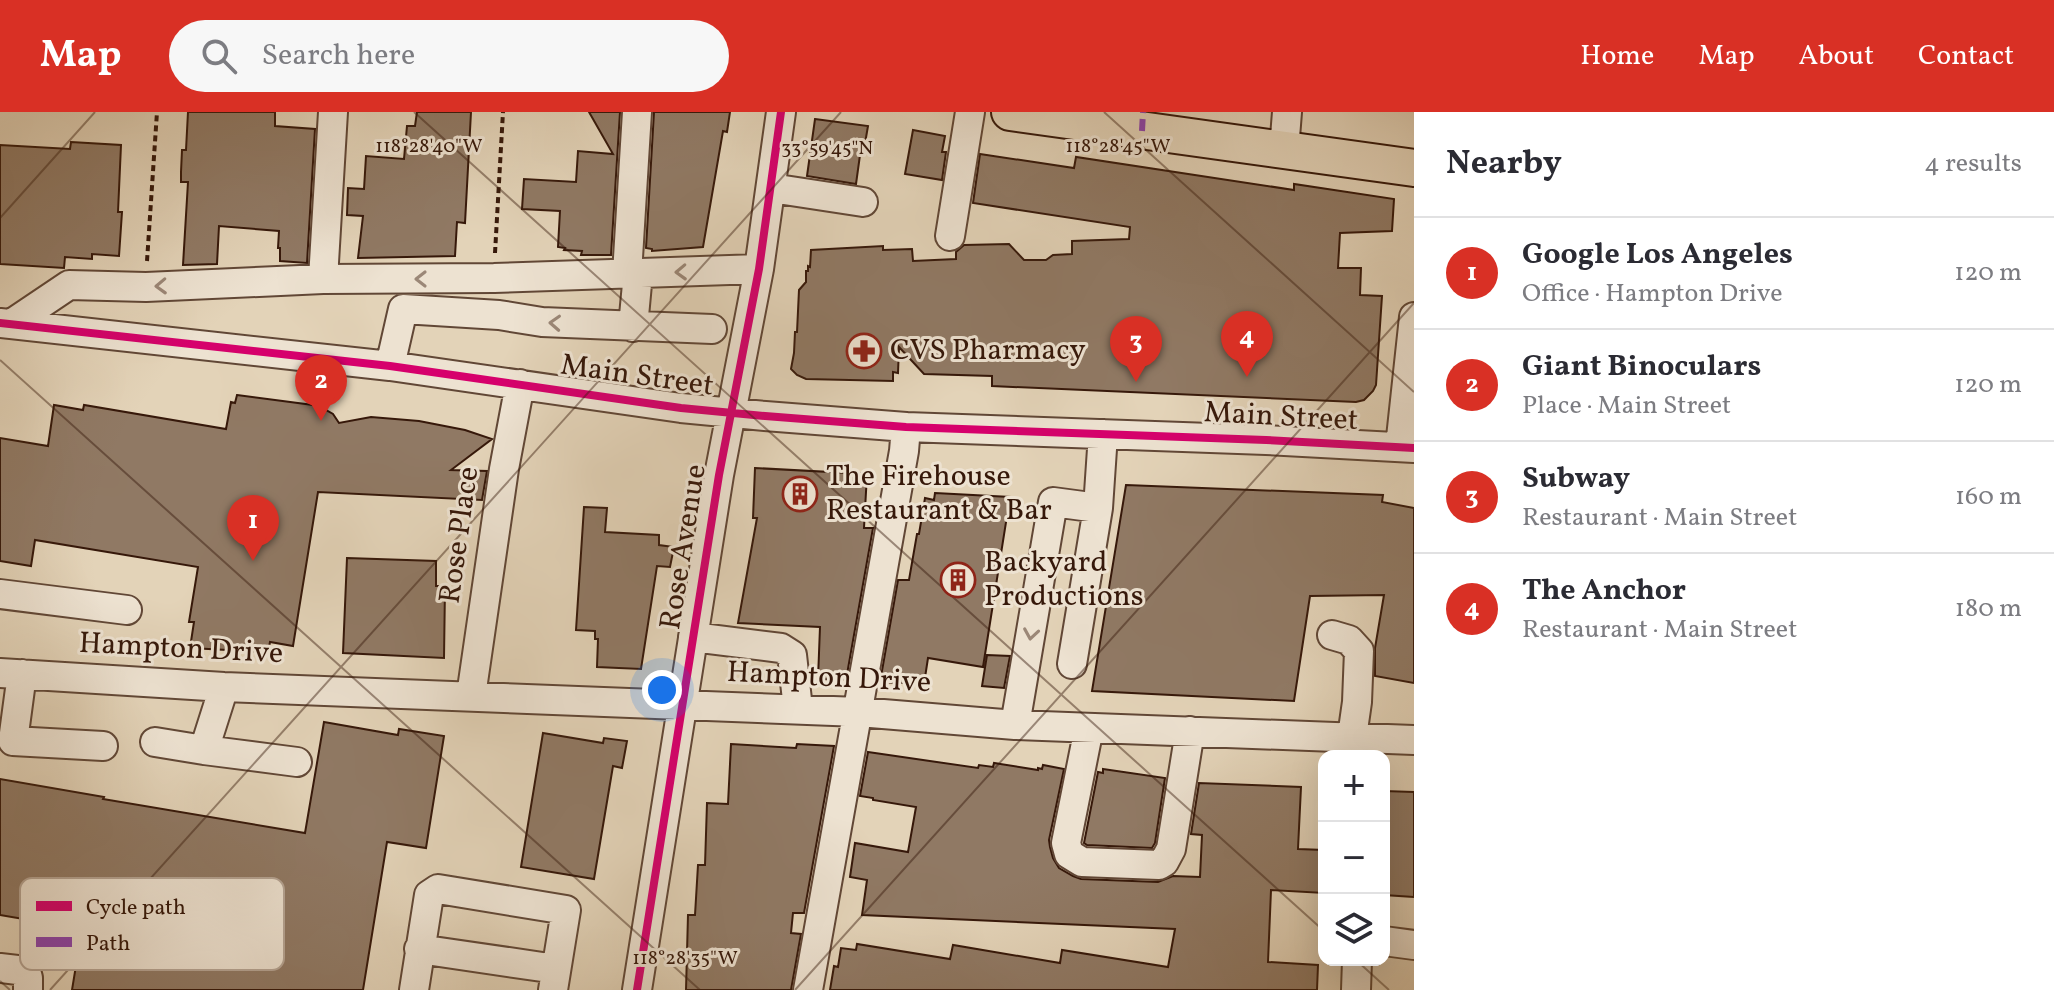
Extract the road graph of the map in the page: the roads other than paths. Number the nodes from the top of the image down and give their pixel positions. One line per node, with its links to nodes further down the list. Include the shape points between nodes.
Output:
1 (333, 112): 15 (street)
2 (637, 112): 14 (street)
3 (781, 112): 10 (street, Rose Avenue)
4 (970, 112): 12 (street)
5 (1010, 112): 7 (main road)
6 (1287, 112): 8 (street)
7 (1143, 122): 8 (main road)
8 (1284, 150): 9 (main road)
9 (1414, 168)
10 (771, 188): 11 (street); 13 (street, Rose Avenue)
11 (863, 202)
12 (950, 236)
13 (759, 269): 14 (street, Main Street, one-way to 14); 22 (street, Rose Avenue)
14 (633, 273): 15 (street, Main Street, one-way to 15); 18 (street)
15 (323, 279): 17 (street, Main Street, one-way to 17, via 69,285)
16 (1414, 317): 25 (street)
17 (6, 323): 20 (street, Main Street)
18 (633, 327): 19 (street); 20 (street, one-way to 20, via 403,309)
19 (712, 329)
20 (390, 366): 21 (street, Main Street)
21 (520, 384): 22 (street, Main Street); 34 (street, Rose Place)
22 (732, 413): 23 (street, Main Street); 30 (street, Rose Avenue)
23 (906, 427): 24 (street, Main Street); 37 (street)
24 (1103, 434): 25 (street, Main Street); 26 (street)
25 (1407, 448)
26 (1098, 508): 31 (street); 38 (street, one-way to 38, via 1053,502)
27 (0, 594): 28 (street)
28 (127, 610)
29 (1332, 635): 41 (street, via 1349,640 1359,651)
30 (693, 637): 35 (street, Rose Avenue); 36 (street, via 781,648 792,655)
31 (1072, 664)
32 (11, 674): 33 (street, Hampton Drive); 42 (street)
33 (224, 687): 34 (street, Hampton Drive); 46 (street)
34 (471, 696): 35 (street, Hampton Drive)
35 (682, 705): 36 (street, Hampton Drive); 56 (street, Rose Avenue)
36 (798, 709): 37 (street, Hampton Drive)
37 (859, 712): 38 (street, Hampton Drive); 57 (street)
38 (1015, 725): 39 (street, Hampton Drive)
39 (1089, 728): 40 (street, Hampton Drive); 40 (street, via 1066,843 1069,854 1082,862 1159,865 1171,849)
40 (1190, 731): 41 (street, Hampton Drive)
41 (1352, 737): 43 (street, Hampton Drive)
42 (7, 740): 45 (street)
43 (1414, 740)
44 (155, 742): 46 (street)
45 (103, 746)
46 (204, 750): 47 (street)
47 (297, 762)
48 (1390, 942): 49 (street)
49 (1414, 945)
50 (419, 949): 53 (street); 53 (street, via 429,895 438,889 566,910); 55 (street)
51 (1357, 966): 58 (street)
52 (0, 968): 54 (street, via 26,971)
53 (555, 980)
54 (28, 990)
55 (414, 990)
56 (637, 990)
57 (808, 990)
58 (1356, 990)

